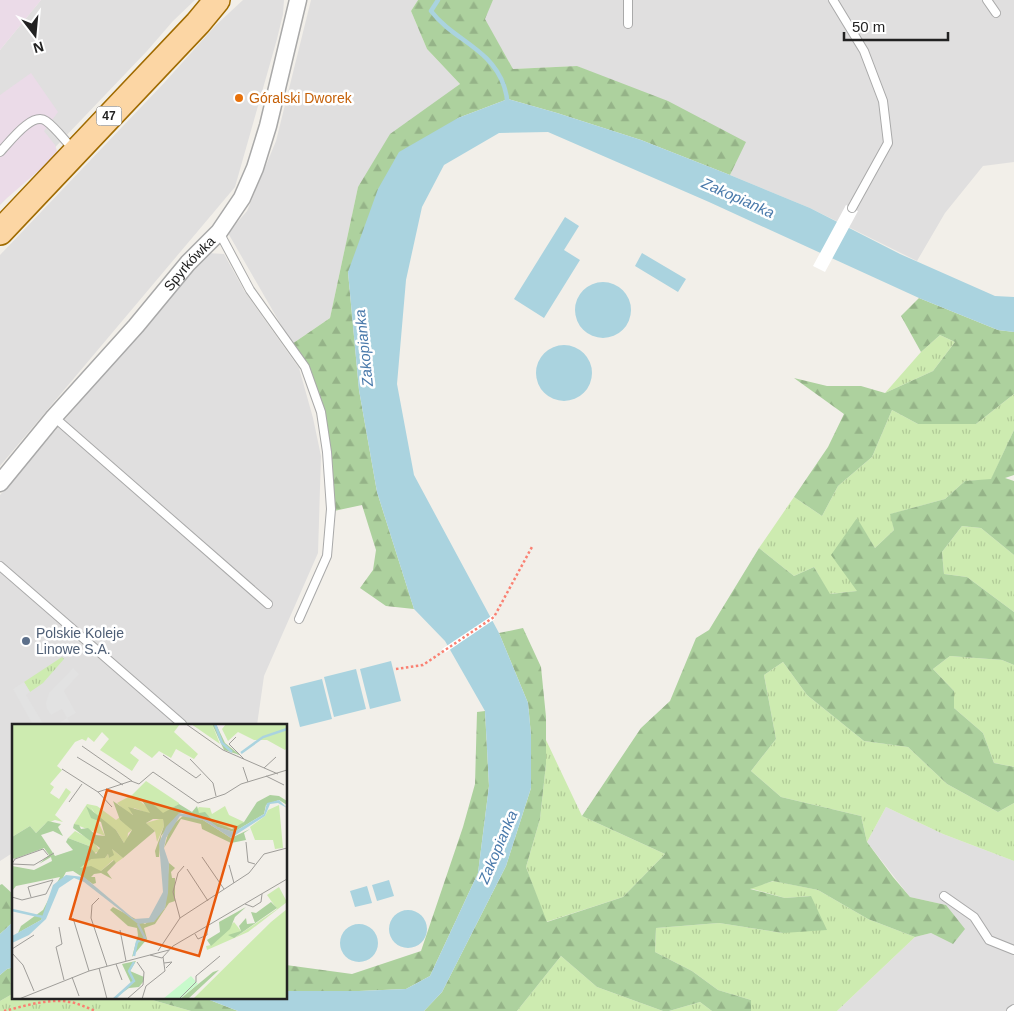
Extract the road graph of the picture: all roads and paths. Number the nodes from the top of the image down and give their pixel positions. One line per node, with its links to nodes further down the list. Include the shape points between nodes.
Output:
1 (217, 0): 8 (main road, 47)
2 (298, 0): 12 (street, Spyrkówka, via 255,168 242,198)
3 (628, 0): 7 (lane)
4 (833, 0): 10 (lane, via 864,50 883,101 888,143)
5 (987, 0): 6 (lane)
6 (996, 12)
7 (628, 24)
8 (76, 151): 9 (lane, via 40,118 32,120); 11 (main road, 47)
9 (0, 152)
10 (852, 208)
11 (1, 230)
12 (220, 232): 13 (street, Spyrkówka, via 188,263); 18 (lane, via 250,290 305,367 321,412 331,509 327,556)
13 (54, 417): 14 (street, Spyrkówka); 17 (lane)
14 (0, 483)
15 (533, 545): 19 (path, via 494,617 423,665)
16 (0, 566): 20 (lane)
17 (268, 604)
18 (300, 619)
19 (396, 669)
20 (182, 724)
21 (944, 896): 22 (lane, via 974,917 989,940)
22 (1014, 950)
23 (4, 1011): 24 (path, via 39,1002 60,1001)
24 (96, 1011)

